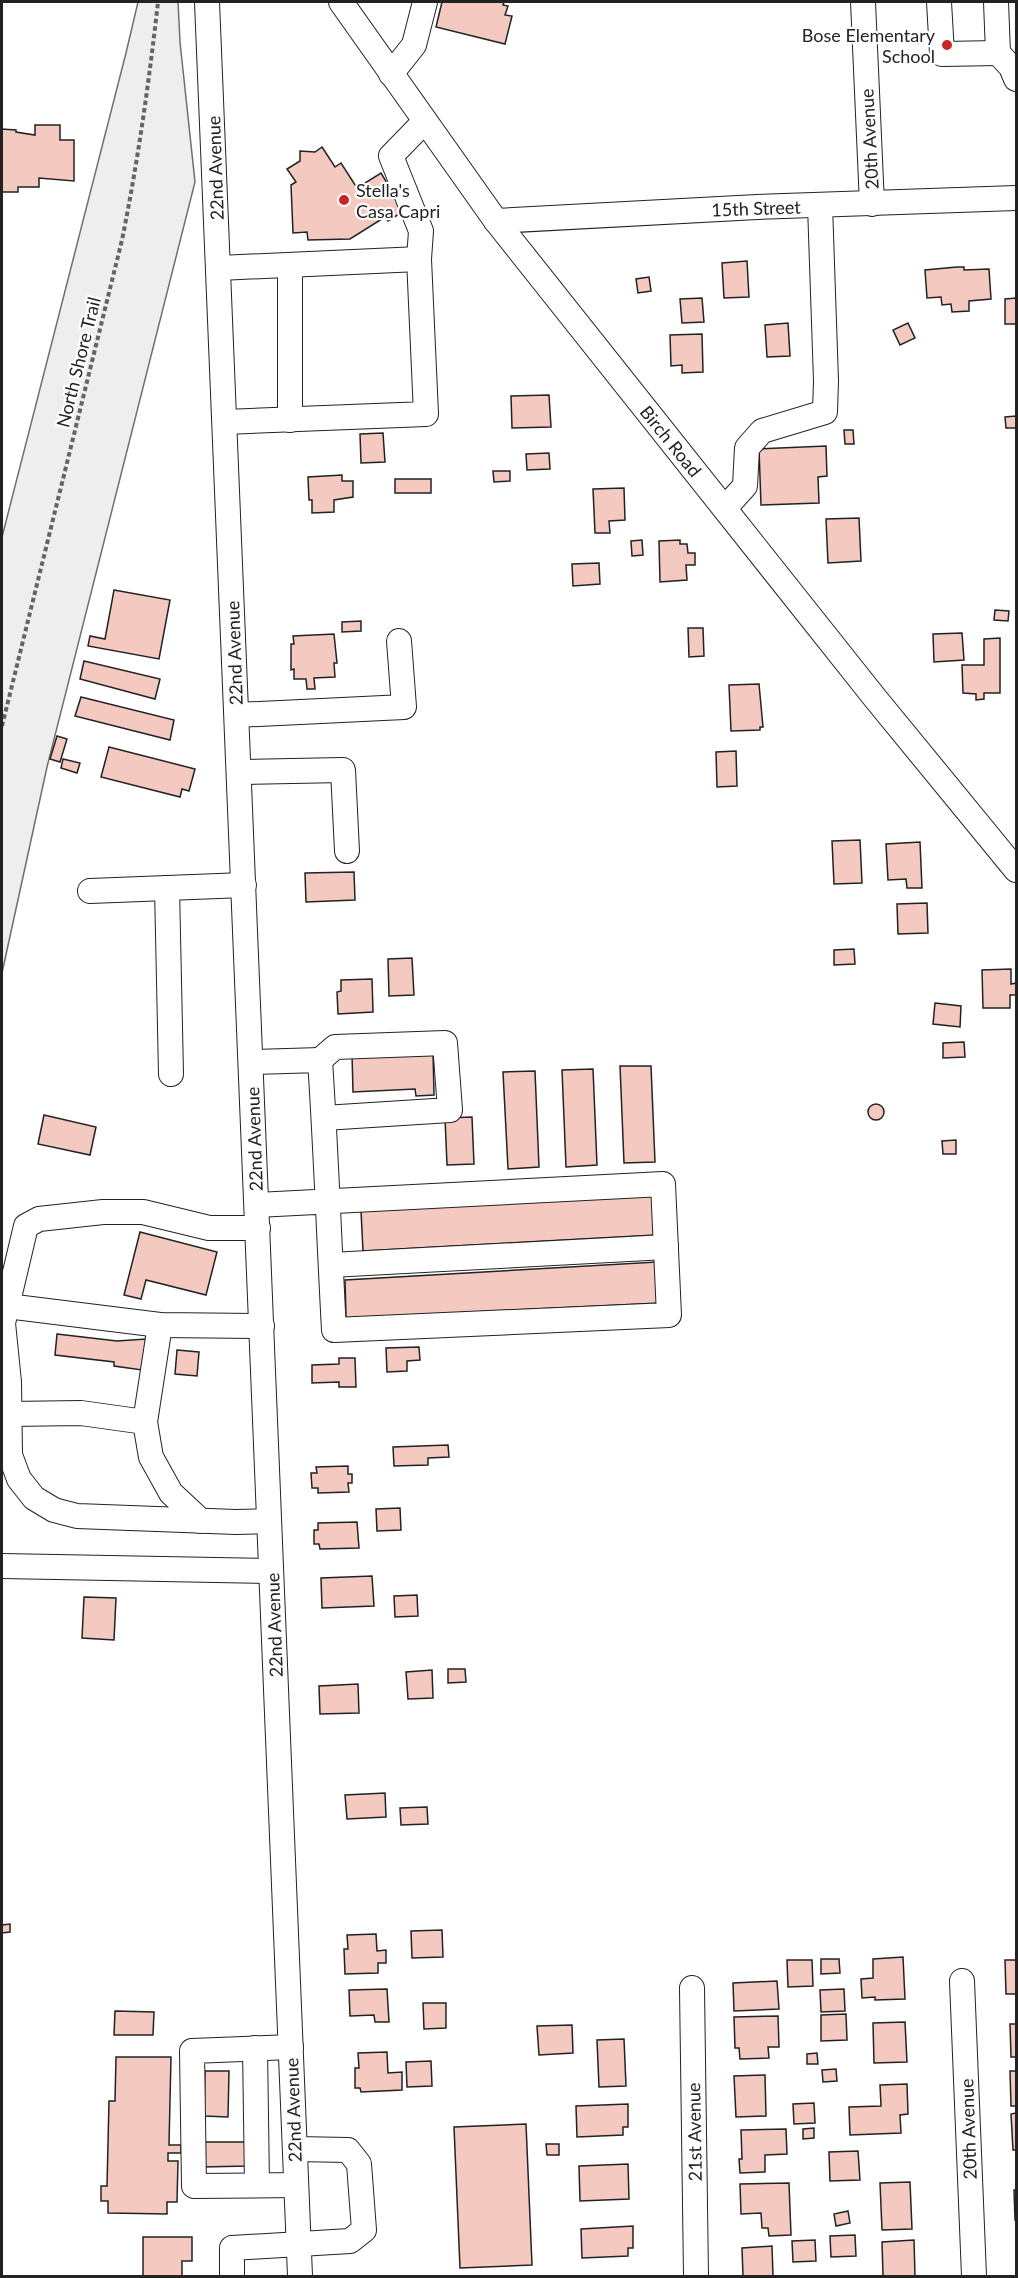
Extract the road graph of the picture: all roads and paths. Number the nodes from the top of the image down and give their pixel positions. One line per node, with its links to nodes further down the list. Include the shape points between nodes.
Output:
1 (158, 2): 25 (path, North Shore Trail, via 146,105 122,240)
2 (216, 2): 8 (street, 22nd Avenue)
3 (341, 2): 10 (street, Birch Road)
4 (425, 2): 10 (street, via 414,45)
5 (863, 2): 14 (street, 20th Avenue)
6 (939, 2): 9 (street, via 942,54)
7 (996, 2): 9 (street)
8 (208, 13): 19 (street, 22nd Avenue)
9 (998, 52): 11 (street)
10 (391, 74): 12 (street, Birch Road)
11 (1017, 79)
12 (425, 121): 16 (street, Birch Road); 17 (street, via 391,156 421,231)
13 (1017, 198): 14 (street, 15th Street)
14 (872, 204): 15 (street, 15th Street)
15 (820, 205): 16 (street, 15th Street); 22 (street, via 825,412 762,431 747,448 745,486)
16 (496, 221): 22 (street, Birch Road)
17 (418, 259): 18 (street); 20 (street, via 426,414)
18 (290, 265): 19 (street); 20 (street)
19 (219, 268): 21 (street, 22nd Avenue)
20 (290, 420): 21 (street)
21 (225, 422): 24 (street, 22nd Avenue)
22 (724, 508): 28 (street, Birch Road)
23 (399, 641): 24 (street, via 404,707)
24 (237, 715): 26 (street, 22nd Avenue)
25 (2, 726)
26 (239, 772): 27 (street, via 343,770); 29 (street, 22nd Avenue)
27 (347, 851)
28 (1017, 870)
29 (244, 885): 30 (street); 33 (street, 22nd Avenue)
30 (167, 888): 31 (street); 34 (street)
31 (90, 891)
32 (320, 1060): 33 (street); 35 (street); 35 (street, via 335,1047 445,1043 450,1110)
33 (251, 1062): 37 (street, 22nd Avenue)
34 (171, 1074)
35 (324, 1118): 36 (street)
36 (328, 1202): 37 (street); 38 (street, via 663,1184); 39 (street)
37 (257, 1217): 40 (street, via 210,1228 143,1212 39,1219 26,1226); 42 (street, 22nd Avenue)
38 (666, 1247): 39 (street); 39 (street, via 669,1315 334,1330)
39 (331, 1265)
40 (7, 1306): 41 (street); 43 (street, via 3,1323)
41 (160, 1325): 42 (street); 44 (street)
42 (261, 1326): 46 (street, 22nd Avenue)
43 (9, 1414): 44 (street, via 81,1413); 45 (street, via 10,1455 19,1479 34,1498 54,1510 77,1516)
44 (145, 1422): 45 (street, via 152,1457 171,1493)
45 (201, 1521): 46 (street)
46 (269, 1521): 48 (street, 22nd Avenue)
47 (2, 1566): 48 (street)
48 (271, 1570): 51 (street, 22nd Avenue)
49 (962, 1981): 60 (street, 20th Avenue)
50 (692, 1988): 59 (street, 21st Avenue)
51 (291, 2047): 52 (street); 53 (street, 22nd Avenue)
52 (255, 2048): 55 (street); 55 (street, via 192,2051 194,2186)
53 (295, 2148): 54 (street, 22nd Avenue); 56 (street, via 348,2150 359,2164 364,2230 350,2241)
54 (296, 2185): 55 (street); 56 (street, 22nd Avenue)
55 (257, 2186)
56 (299, 2245): 57 (street, via 232,2248); 58 (street, 22nd Avenue)
57 (232, 2277)
58 (300, 2277)
59 (696, 2277)
60 (974, 2277)

